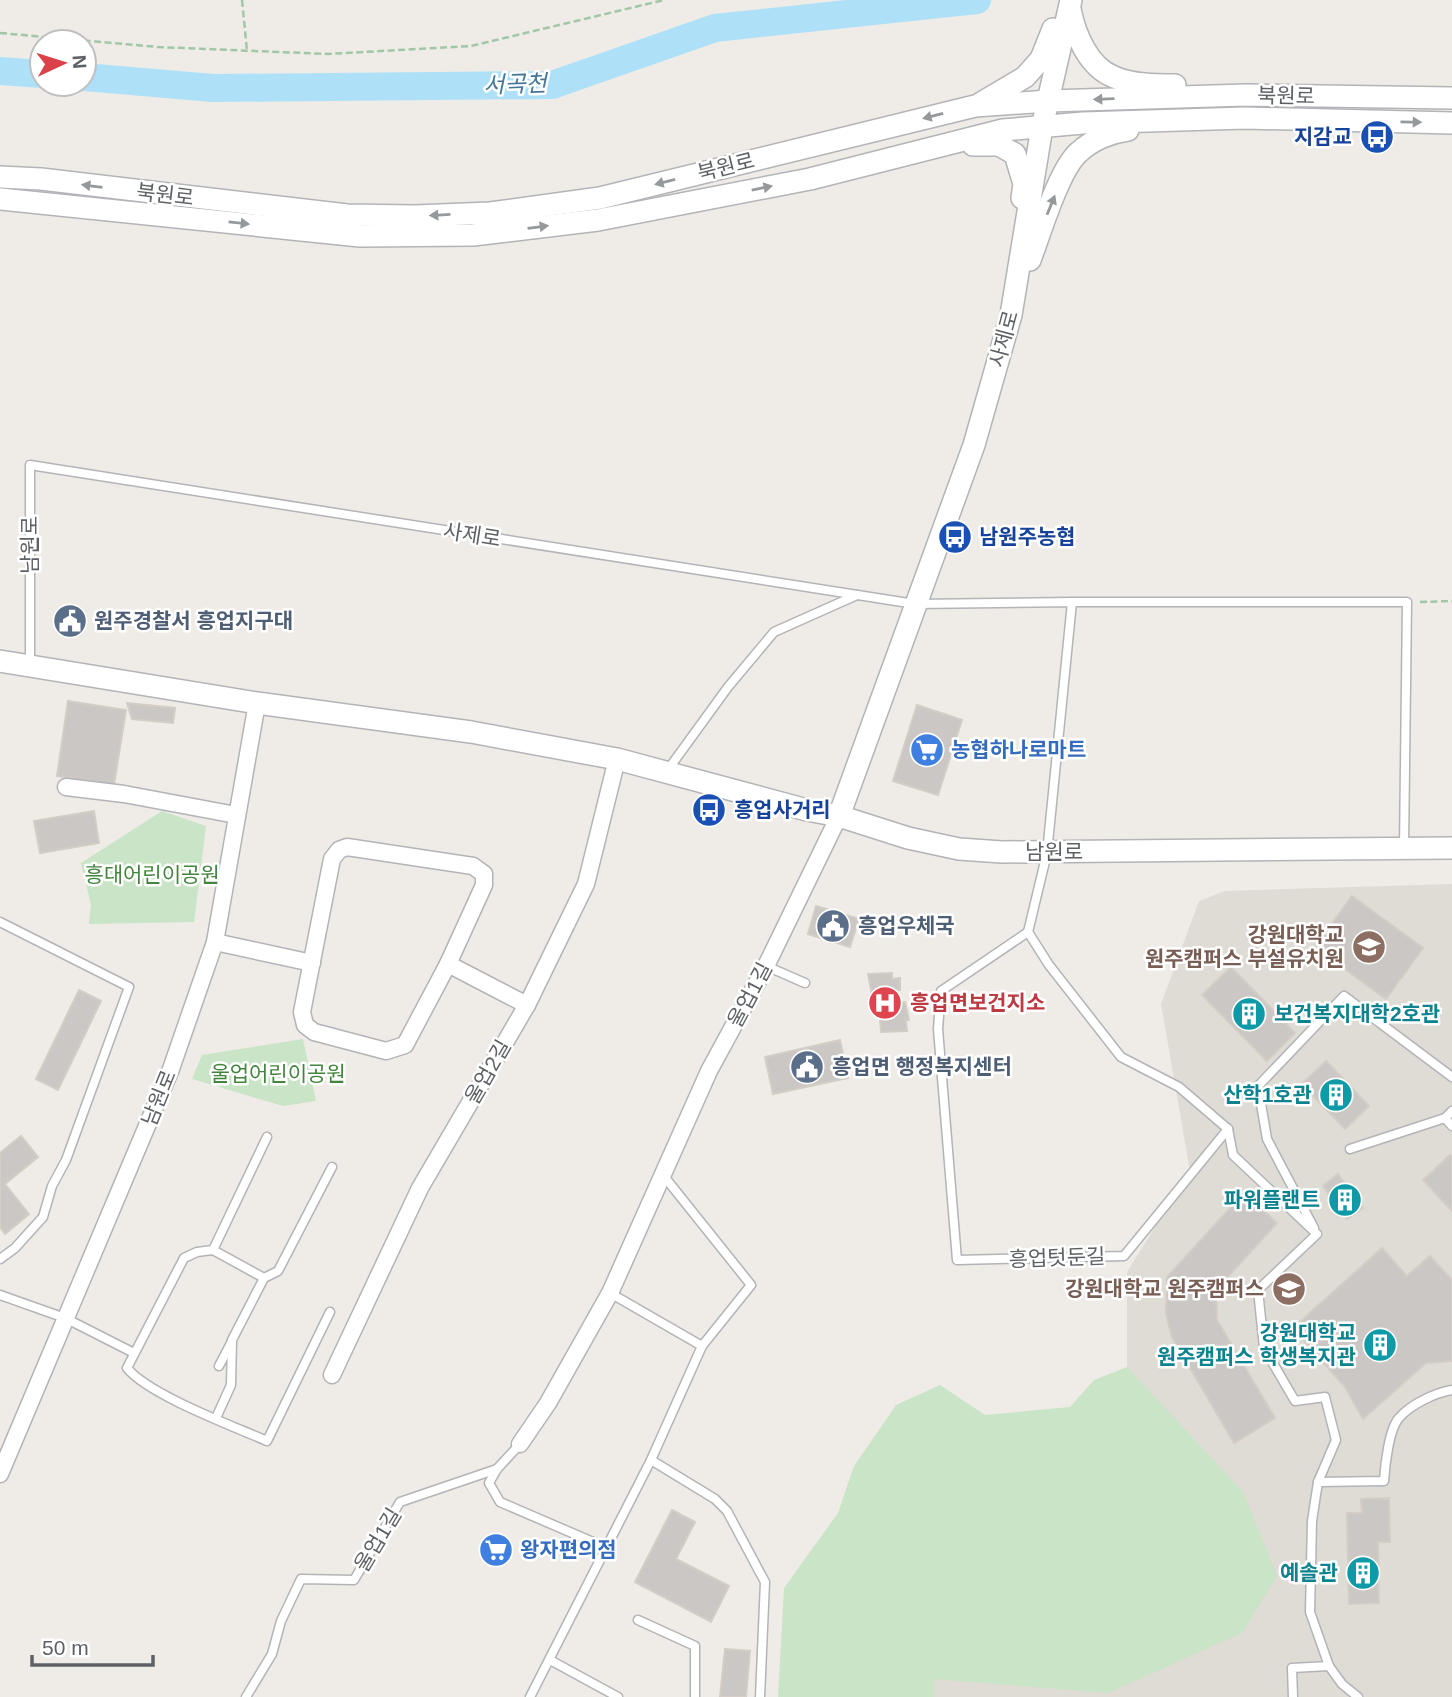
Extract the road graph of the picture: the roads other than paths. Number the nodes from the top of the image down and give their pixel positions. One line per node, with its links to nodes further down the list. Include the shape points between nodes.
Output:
1 (1070, 4): 2 (street, via 1088,55 1115,78 1155,85 1224,87); 4 (street, 사제로); 5 (street, via 1041,59 1025,77)
2 (1246, 95): 3 (street, 북원로); 4 (street, 북원로, one-way to 4)
3 (1452, 98)
4 (1049, 101): 5 (street, 북원로); 8 (street, 사제로)
5 (975, 106): 10 (street, 북원로, one-way to 10, via 600,198 490,213 347,215)
6 (1245, 118): 7 (street, 북원로, one-way to 7); 8 (street, 북원로); 12 (street, one-way to 6, via 1060,182 1078,152 1113,131)
7 (1452, 123)
8 (1042, 127): 9 (street, 북원로, via 1003,130); 12 (street, 사제로)
9 (895, 158): 11 (street, 북원로, one-way to 9, via 360,236 473,235 597,220); 12 (street, via 982,143 1015,154 1024,184)
10 (0, 177)
11 (0, 199)
12 (1011, 315): 16 (street, 사제로, via 974,445)
13 (30, 465): 14 (lane, 사제로); 18 (lane, 남원로)
14 (857, 595): 16 (lane, 사제로); 21 (lane, via 774,632)
15 (1072, 602): 16 (lane); 25 (lane, via 1407,602); 27 (lane)
16 (915, 604): 24 (street, 사제로)
17 (0, 661): 18 (street, 남원로)
18 (30, 667): 19 (street, 남원로)
19 (257, 703): 20 (street, 남원로, via 471,732); 23 (street, 남원로)
20 (617, 759): 21 (street, 남원로); 35 (street, 울업2길, via 586,884)
21 (667, 771): 24 (street, 남원로)
22 (66, 787): 23 (street)
23 (236, 815): 30 (street, 남원로)
24 (839, 816): 27 (street, 남원로, via 959,849); 33 (street, 울업1길)
25 (1404, 848): 26 (street, 남원로); 27 (street, 남원로)
26 (1452, 848)
27 (1047, 853): 29 (lane)
28 (0, 922): 46 (lane, via 129,987 43,1217)
29 (1028, 932): 39 (lane, via 1121,1057 1179,1087); 39 (lane, 흥업텃둔길, via 941,990 938,1029 957,1260 1124,1256)
30 (215, 942): 31 (street); 51 (street, 남원로, via 171,1069)
31 (312, 963): 32 (street, via 302,1012 305,1025 314,1032 386,1051 405,1045); 32 (street, via 332,859 347,847 473,866 484,874 484,885)
32 (448, 964): 35 (street)
33 (766, 967): 34 (lane); 43 (street, 울업1길, via 709,1071)
34 (805, 983)
35 (527, 1005): 56 (street, 울업2길, via 420,1188)
36 (1452, 1077): 44 (lane, via 1344,996 1258,1086 1267,1139)
37 (1448, 1114): 38 (lane); 41 (lane)
38 (1452, 1126)
39 (1228, 1129): 44 (lane, via 1233,1155)
40 (267, 1137): 45 (lane)
41 (1350, 1149)
42 (332, 1167): 47 (lane, via 278,1271)
43 (663, 1175): 48 (street, 울업1길); 53 (lane, via 751,1285)
44 (1317, 1234): 63 (lane, via 1258,1290 1264,1348 1295,1401 1325,1397 1336,1440)
45 (213, 1250): 47 (lane); 54 (lane, via 184,1258)
46 (0, 1259)
47 (264, 1278): 52 (lane)
48 (610, 1293): 53 (lane); 59 (street, 울업1길)
49 (0, 1295): 51 (lane)
50 (330, 1312): 58 (lane, via 267,1441)
51 (65, 1318): 54 (lane); 62 (street, 남원로)
52 (232, 1340): 55 (lane); 58 (lane, via 231,1385)
53 (702, 1346): 60 (lane)
54 (134, 1353): 58 (lane, via 127,1368 134,1376)
55 (219, 1366)
56 (332, 1375)
57 (1452, 1390): 63 (lane, via 1435,1393 1398,1419 1385,1457 1384,1481)
58 (216, 1418)
59 (520, 1444): 61 (lane, 울업1길)
60 (651, 1460): 64 (lane); 72 (lane, via 727,1511 765,1583)
61 (497, 1469): 64 (lane, via 489,1483 499,1502); 68 (lane, 울업1길, via 400,1502 354,1580 301,1580 281,1621 272,1654)
62 (0, 1474)
63 (1318, 1482): 67 (lane, via 1312,1521 1310,1612)
64 (607, 1548): 66 (lane)
65 (638, 1620): 71 (lane, via 695,1646)
66 (550, 1660): 69 (lane); 70 (lane)
67 (1329, 1666): 73 (lane, via 1292,1668); 74 (lane)
68 (246, 1697)
69 (530, 1697)
70 (618, 1697)
71 (695, 1697)
72 (760, 1697)
73 (1293, 1697)
74 (1358, 1697)

